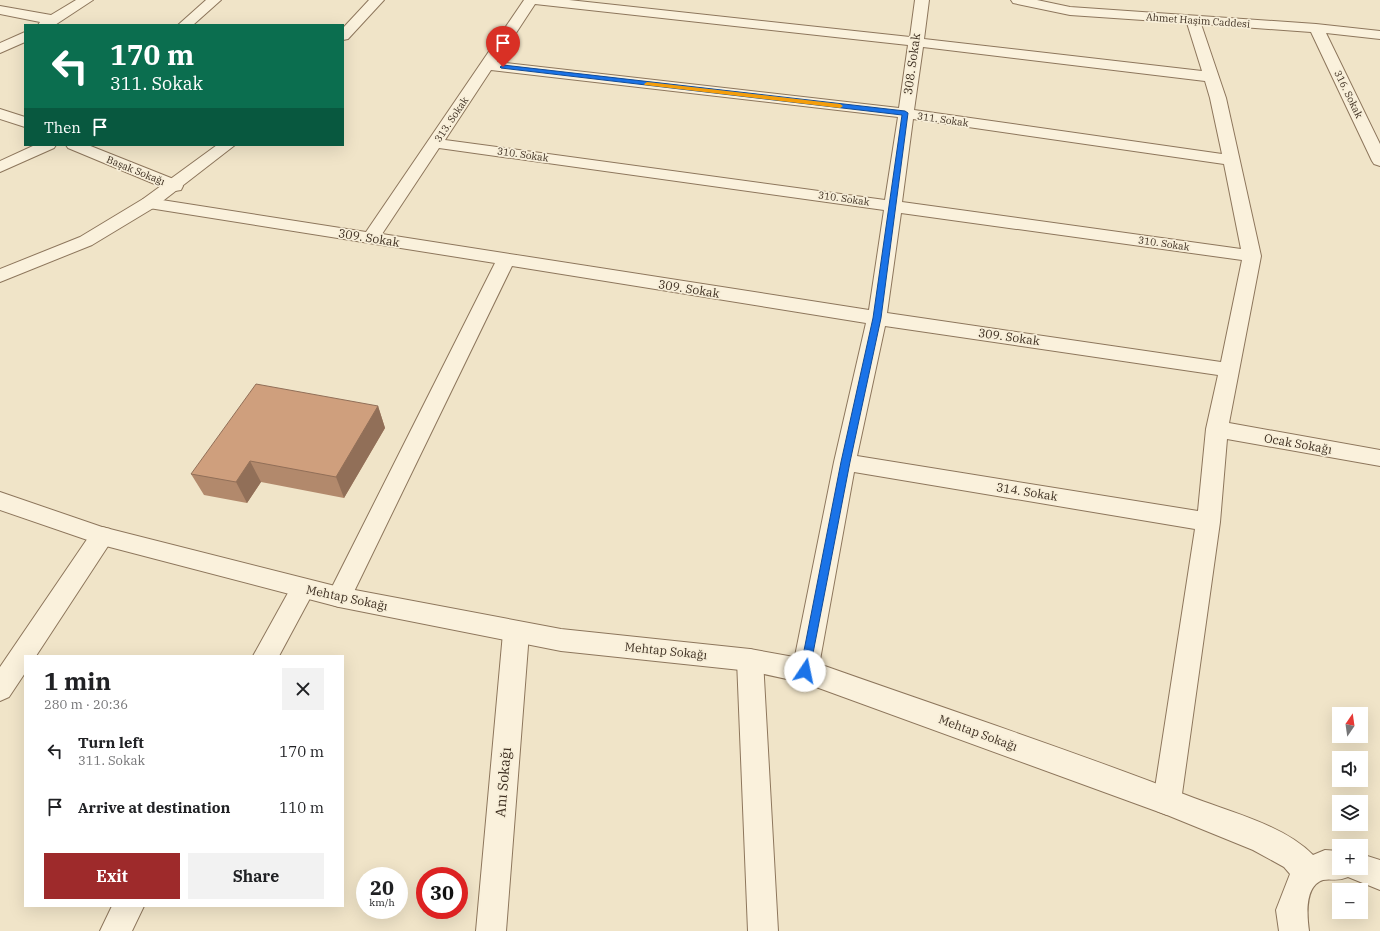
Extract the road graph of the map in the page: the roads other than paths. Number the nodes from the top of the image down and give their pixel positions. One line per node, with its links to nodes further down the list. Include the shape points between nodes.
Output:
1 (86, 0): 9 (street)
2 (214, 0): 10 (street)
3 (377, 0): 12 (street)
4 (531, 0): 15 (street); 17 (street, 313. Sokak)
5 (922, 0): 15 (street, 308. Sokak)
6 (1018, 0): 8 (street, Ahmet Haşim Caddesi, via 1070,11)
7 (0, 10): 9 (street)
8 (1193, 20): 11 (street, Ahmet Haşim Caddesi); 18 (street)
9 (49, 23)
10 (186, 24)
11 (1316, 28): 13 (street, Ahmet Haşim Caddesi); 27 (street, 316. Sokak)
12 (344, 35)
13 (1380, 35)
14 (24, 37): 16 (street)
15 (916, 42): 18 (street); 19 (street, 308. Sokak)
16 (0, 49)
17 (487, 65): 19 (street, 311. Sokak); 22 (street, 313. Sokak)
18 (1211, 77): 26 (street, via 1218,98)
19 (905, 113): 26 (street, 311. Sokak); 31 (street, 308. Sokak)
20 (0, 114): 21 (street)
21 (24, 122)
22 (435, 142): 31 (street, 310. Sokak); 32 (street, 313. Sokak)
23 (46, 146): 28 (street)
24 (76, 146): 29 (street, Başak Sokağı)
25 (226, 146): 29 (street)
26 (1230, 160): 33 (street)
27 (1380, 161)
28 (0, 167)
29 (175, 186): 30 (street)
30 (149, 203): 32 (street, 309. Sokak); 35 (street, via 86,241)
31 (893, 205): 33 (street, 310. Sokak); 36 (street, 308. Sokak)
32 (370, 239): 34 (street, 309. Sokak)
33 (1252, 256): 37 (street)
34 (506, 260): 36 (street, 309. Sokak); 45 (street)
35 (0, 276)
36 (877, 318): 37 (street, 309. Sokak); 40 (street, 308. Sokak)
37 (1229, 370): 38 (street)
38 (1217, 430): 39 (street, Ocak Sokağı); 42 (street)
39 (1380, 458)
40 (846, 462): 42 (street, 314. Sokak); 49 (street, 308. Sokak)
41 (0, 501): 43 (street, Mehtap Sokağı)
42 (1208, 522): 51 (street)
43 (102, 536): 44 (street, Mehtap Sokağı); 50 (street)
44 (303, 589): 45 (street, Mehtap Sokağı); 47 (street)
45 (339, 597): 46 (street, Mehtap Sokağı)
46 (516, 632): 48 (street, Mehtap Sokağı, via 561,640); 58 (street, Anı Sokağı)
47 (267, 655)
48 (750, 660): 49 (street, Mehtap Sokağı); 59 (street)
49 (805, 671): 51 (street, Mehtap Sokağı)
50 (0, 689)
51 (1167, 801): 54 (street, Mehtap Sokağı, via 1262,839 1294,857)
52 (1332, 866): 54 (street, via 1325,865)
53 (1368, 871): 55 (street)
54 (1308, 872): 60 (street, via 1298,887 1291,910)
55 (1380, 875)
56 (128, 907): 57 (street)
57 (116, 931)
58 (491, 931)
59 (763, 931)
60 (1294, 931)

